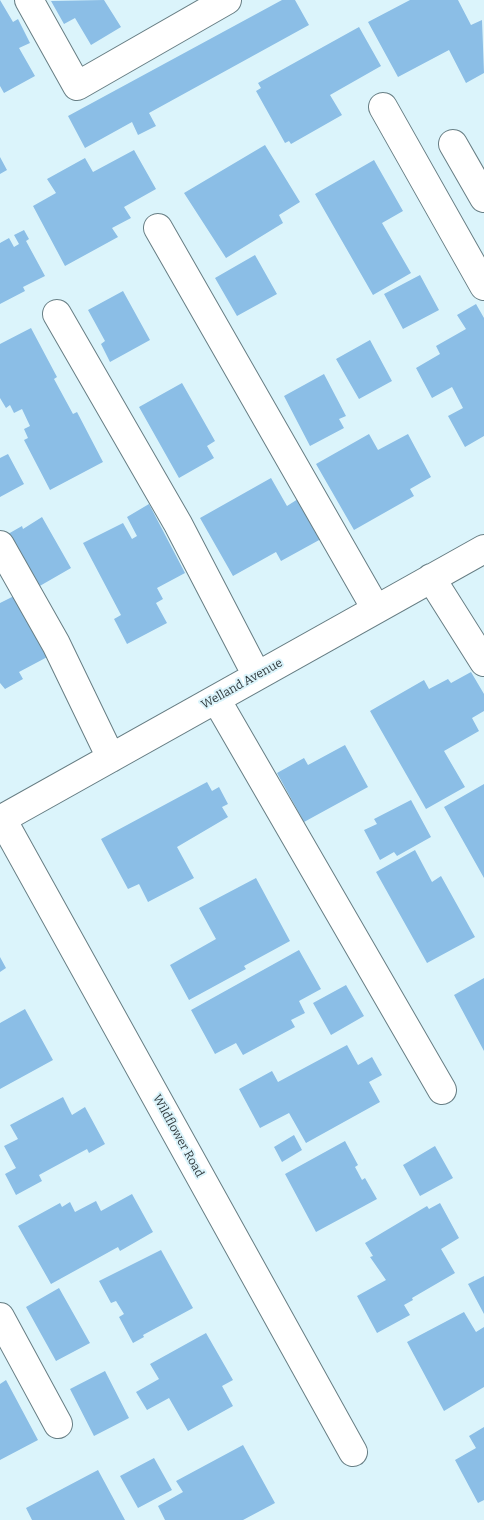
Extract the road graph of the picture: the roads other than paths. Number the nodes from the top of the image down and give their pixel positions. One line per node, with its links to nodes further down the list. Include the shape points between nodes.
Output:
1 (29, 0): 2 (street, via 77,86)
2 (228, 0)
3 (383, 107): 7 (street)
4 (453, 144): 5 (street)
5 (484, 198)
6 (158, 228): 12 (street)
7 (484, 286)
8 (57, 314): 14 (street, via 178,524)
9 (0, 545): 16 (street, via 56,644)
10 (484, 549): 11 (street, Welland Avenue)
11 (432, 578): 12 (street, Welland Avenue); 13 (street)
12 (376, 609): 14 (street, Welland Avenue)
13 (484, 662)
14 (257, 676): 15 (street, Welland Avenue)
15 (216, 699): 16 (street, Welland Avenue); 18 (street)
16 (111, 758): 17 (street, Welland Avenue)
17 (1, 819): 21 (street, Wildflower Road)
18 (442, 1090)
19 (0, 1317): 20 (street)
20 (58, 1424)
21 (353, 1452)

